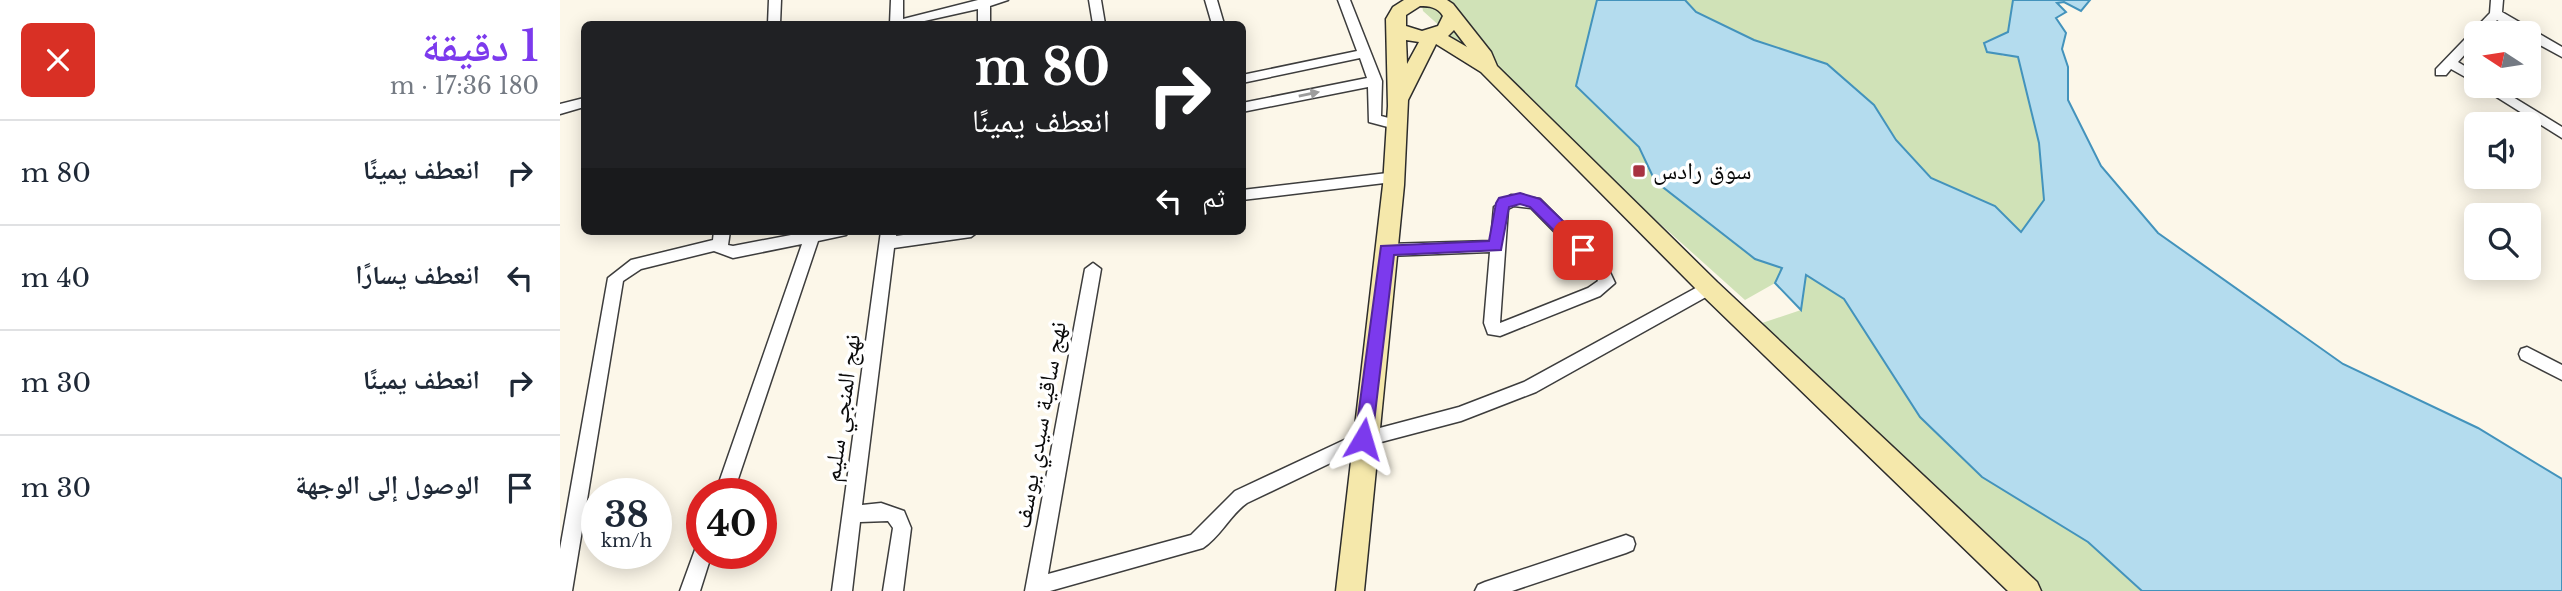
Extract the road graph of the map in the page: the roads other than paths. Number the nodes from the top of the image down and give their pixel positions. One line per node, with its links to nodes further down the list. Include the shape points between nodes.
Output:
1 (775, 0): 12 (street)
2 (897, 0): 13 (street)
3 (1002, 0): 8 (street)
4 (1095, 0): 16 (street)
5 (1211, 0): 17 (street)
6 (1344, 0): 23 (street)
7 (2497, 0): 11 (street)
8 (984, 2): 14 (street); 15 (street)
9 (1444, 7): 10 (street, via 1418,1); 20 (street, via 1448,27); 25 (street, via 1484,56)
10 (1398, 12): 20 (street, via 1411,36); 29 (street)
11 (2496, 14): 18 (street); 19 (street)
12 (774, 21)
13 (896, 21)
14 (908, 21)
15 (984, 21)
16 (1098, 21)
17 (1217, 21)
18 (2489, 21)
19 (2508, 21)
20 (1432, 36): 25 (street); 29 (street)
21 (2541, 41): 24 (street)
22 (2464, 48): 26 (street, via 2446,68)
23 (1365, 53): 27 (street); 28 (street)
24 (2562, 53)
25 (1489, 69): 46 (street)
26 (2464, 75)
27 (1246, 78)
28 (1375, 81): 32 (street, one-way to 28); 34 (street, via 1374,118)
29 (1399, 98): 34 (street)
30 (2505, 98): 35 (street)
31 (581, 104): 33 (street)
32 (1246, 106)
33 (560, 109)
34 (1399, 125): 36 (street)
35 (2562, 133)
36 (1396, 177): 37 (street); 44 (street)
37 (1246, 195)
38 (822, 235): 41 (street)
39 (916, 235): 42 (street)
40 (720, 237): 41 (street, via 724,251 733,252); 55 (street, via 636,264 616,278)
41 (812, 237): 50 (street)
42 (889, 237): 51 (street, نهج المنجي سليم)
43 (1496, 246): 43 (street, via 1501,206 1528,200 1564,230 1602,270 1607,283 1511,328 1497,330 1492,323); 44 (street)
44 (1387, 250): 49 (street)
45 (1093, 268): 54 (street, نهج ساقية سيدي يوسف)
46 (1709, 288): 49 (street, via 1530,387 1418,426); 61 (street)
47 (2526, 354): 48 (street)
48 (2562, 373)
49 (1363, 439): 54 (street, via 1235,501 1196,542); 59 (street)
50 (729, 478)
51 (852, 516): 57 (street, نهج المنجي سليم); 58 (street, via 880,511 898,517 902,528)
52 (1626, 544): 60 (street)
53 (698, 569): 56 (street)
54 (1035, 588)
55 (562, 591)
56 (690, 591)
57 (842, 591)
58 (893, 591)
59 (1350, 591)
60 (1485, 591)
61 (2027, 591)

